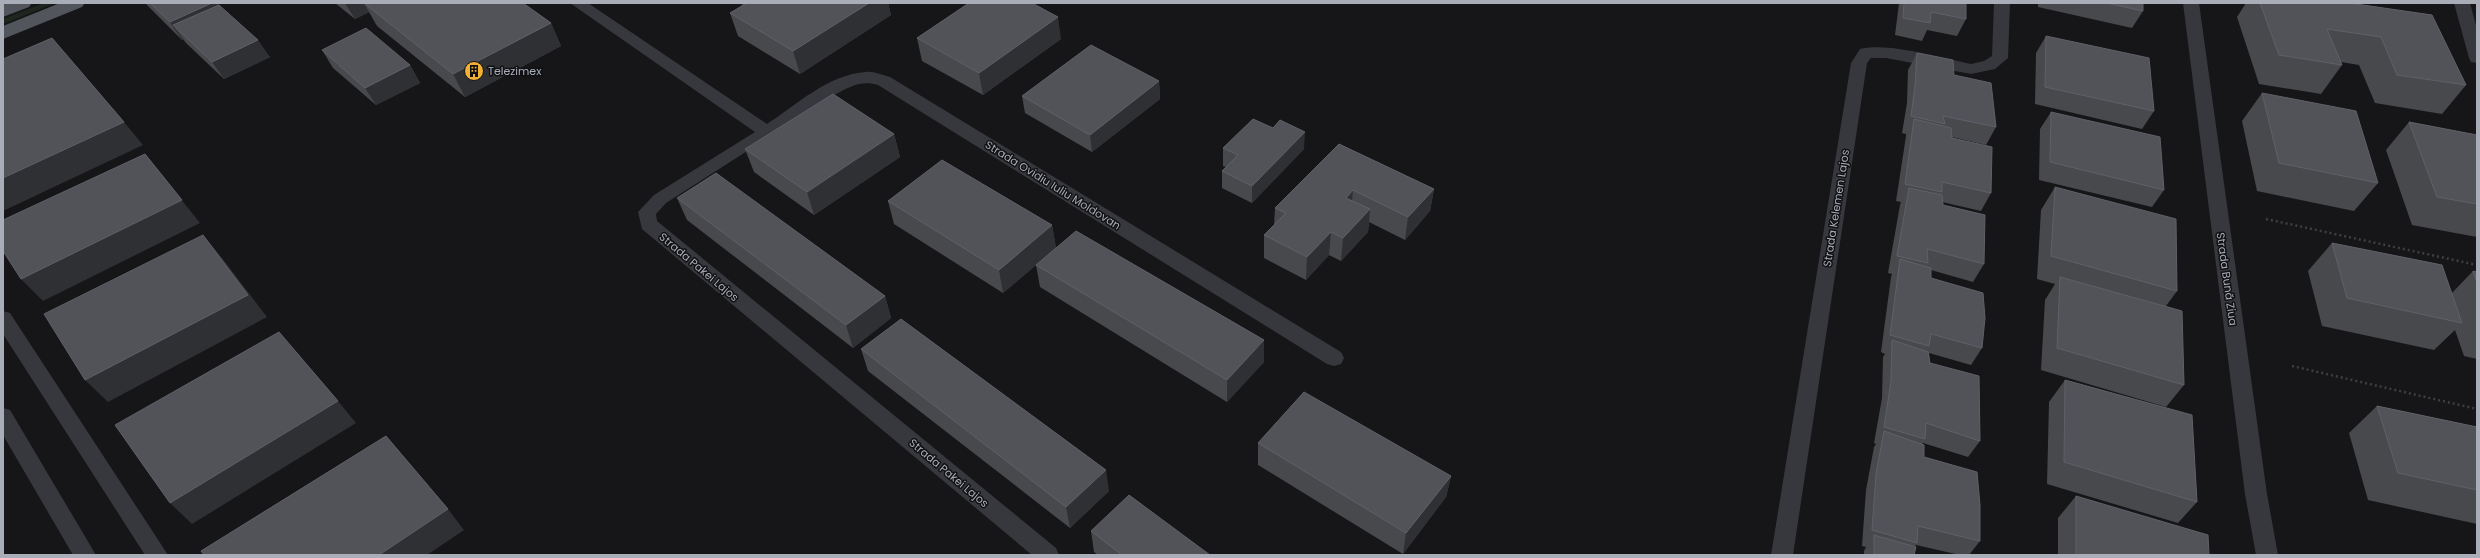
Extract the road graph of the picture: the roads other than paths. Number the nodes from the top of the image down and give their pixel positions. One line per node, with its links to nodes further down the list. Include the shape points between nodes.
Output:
1 (23, 3): 7 (main road)
2 (76, 3): 8 (main road)
3 (578, 3): 10 (lane)
4 (2002, 3): 17 (lane, Strada Kelemen Lajos, via 2000,58 1989,65 1971,69 1886,53 1866,53 1859,63)
5 (2191, 3): 18 (lane, Strada Bună Ziua, via 2256,494)
6 (2462, 3): 9 (lane)
7 (3, 11)
8 (3, 33)
9 (2477, 58)
10 (767, 132): 12 (lane, Strada Ovidiu Iuliu Moldovan, via 851,80 866,77 884,81); 16 (lane, Strada Pakei Lajos, via 660,199 647,212 648,224)
11 (3, 318): 15 (lane)
12 (1334, 358)
13 (3, 416): 14 (lane)
14 (85, 555)
15 (156, 555)
16 (1048, 555)
17 (1782, 555)
18 (2267, 555)

